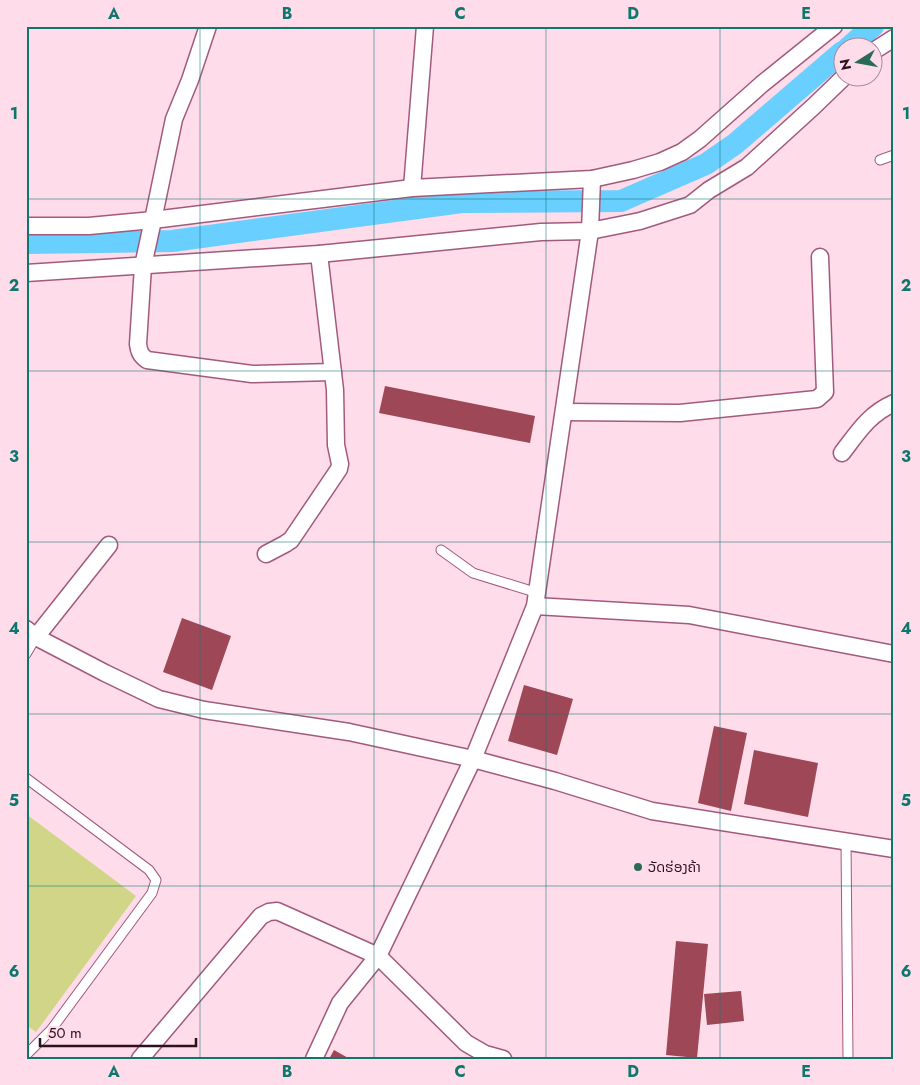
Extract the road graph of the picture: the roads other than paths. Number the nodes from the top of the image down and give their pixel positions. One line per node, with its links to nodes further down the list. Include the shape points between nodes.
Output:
1 (208, 26): 11 (street, via 174,119)
2 (425, 26): 10 (street)
3 (834, 26): 9 (street, via 682,152 660,162)
4 (894, 38): 5 (street)
5 (882, 46)
6 (833, 88): 13 (street, via 747,167 690,206)
7 (894, 155): 8 (lane)
8 (880, 160)
9 (592, 179): 10 (street); 13 (street)
10 (412, 188): 11 (street)
11 (152, 225): 12 (street); 16 (street)
12 (26, 226)
13 (590, 232): 14 (street, via 541,232); 20 (street)
14 (319, 254): 16 (street); 18 (street)
15 (820, 257): 20 (street, via 825,392 817,399 680,413)
16 (144, 261): 17 (street); 18 (street, via 138,351 147,360 252,374)
17 (26, 274)
18 (333, 372): 24 (street, via 339,469 291,540)
19 (894, 403): 21 (street, via 865,422)
20 (564, 412): 25 (street)
21 (842, 453)
22 (109, 545): 26 (street)
23 (441, 550): 25 (lane, via 473,573)
24 (266, 554)
25 (536, 600): 28 (street, via 689,615); 29 (street)
26 (31, 633): 27 (lane); 29 (street, via 160,698 204,710 349,732)
27 (26, 654)
28 (894, 654)
29 (473, 759): 31 (street, via 652,811); 33 (street)
30 (26, 778): 34 (lane, via 149,870 156,880 152,893 51,1030)
31 (846, 841): 32 (street); 38 (lane)
32 (894, 848)
33 (378, 956): 35 (street, via 466,1043); 36 (street, via 277,911 268,912 261,916); 37 (street, via 340,1003)
34 (26, 1054)
35 (498, 1058)
36 (140, 1059)
37 (314, 1059)
38 (848, 1059)

